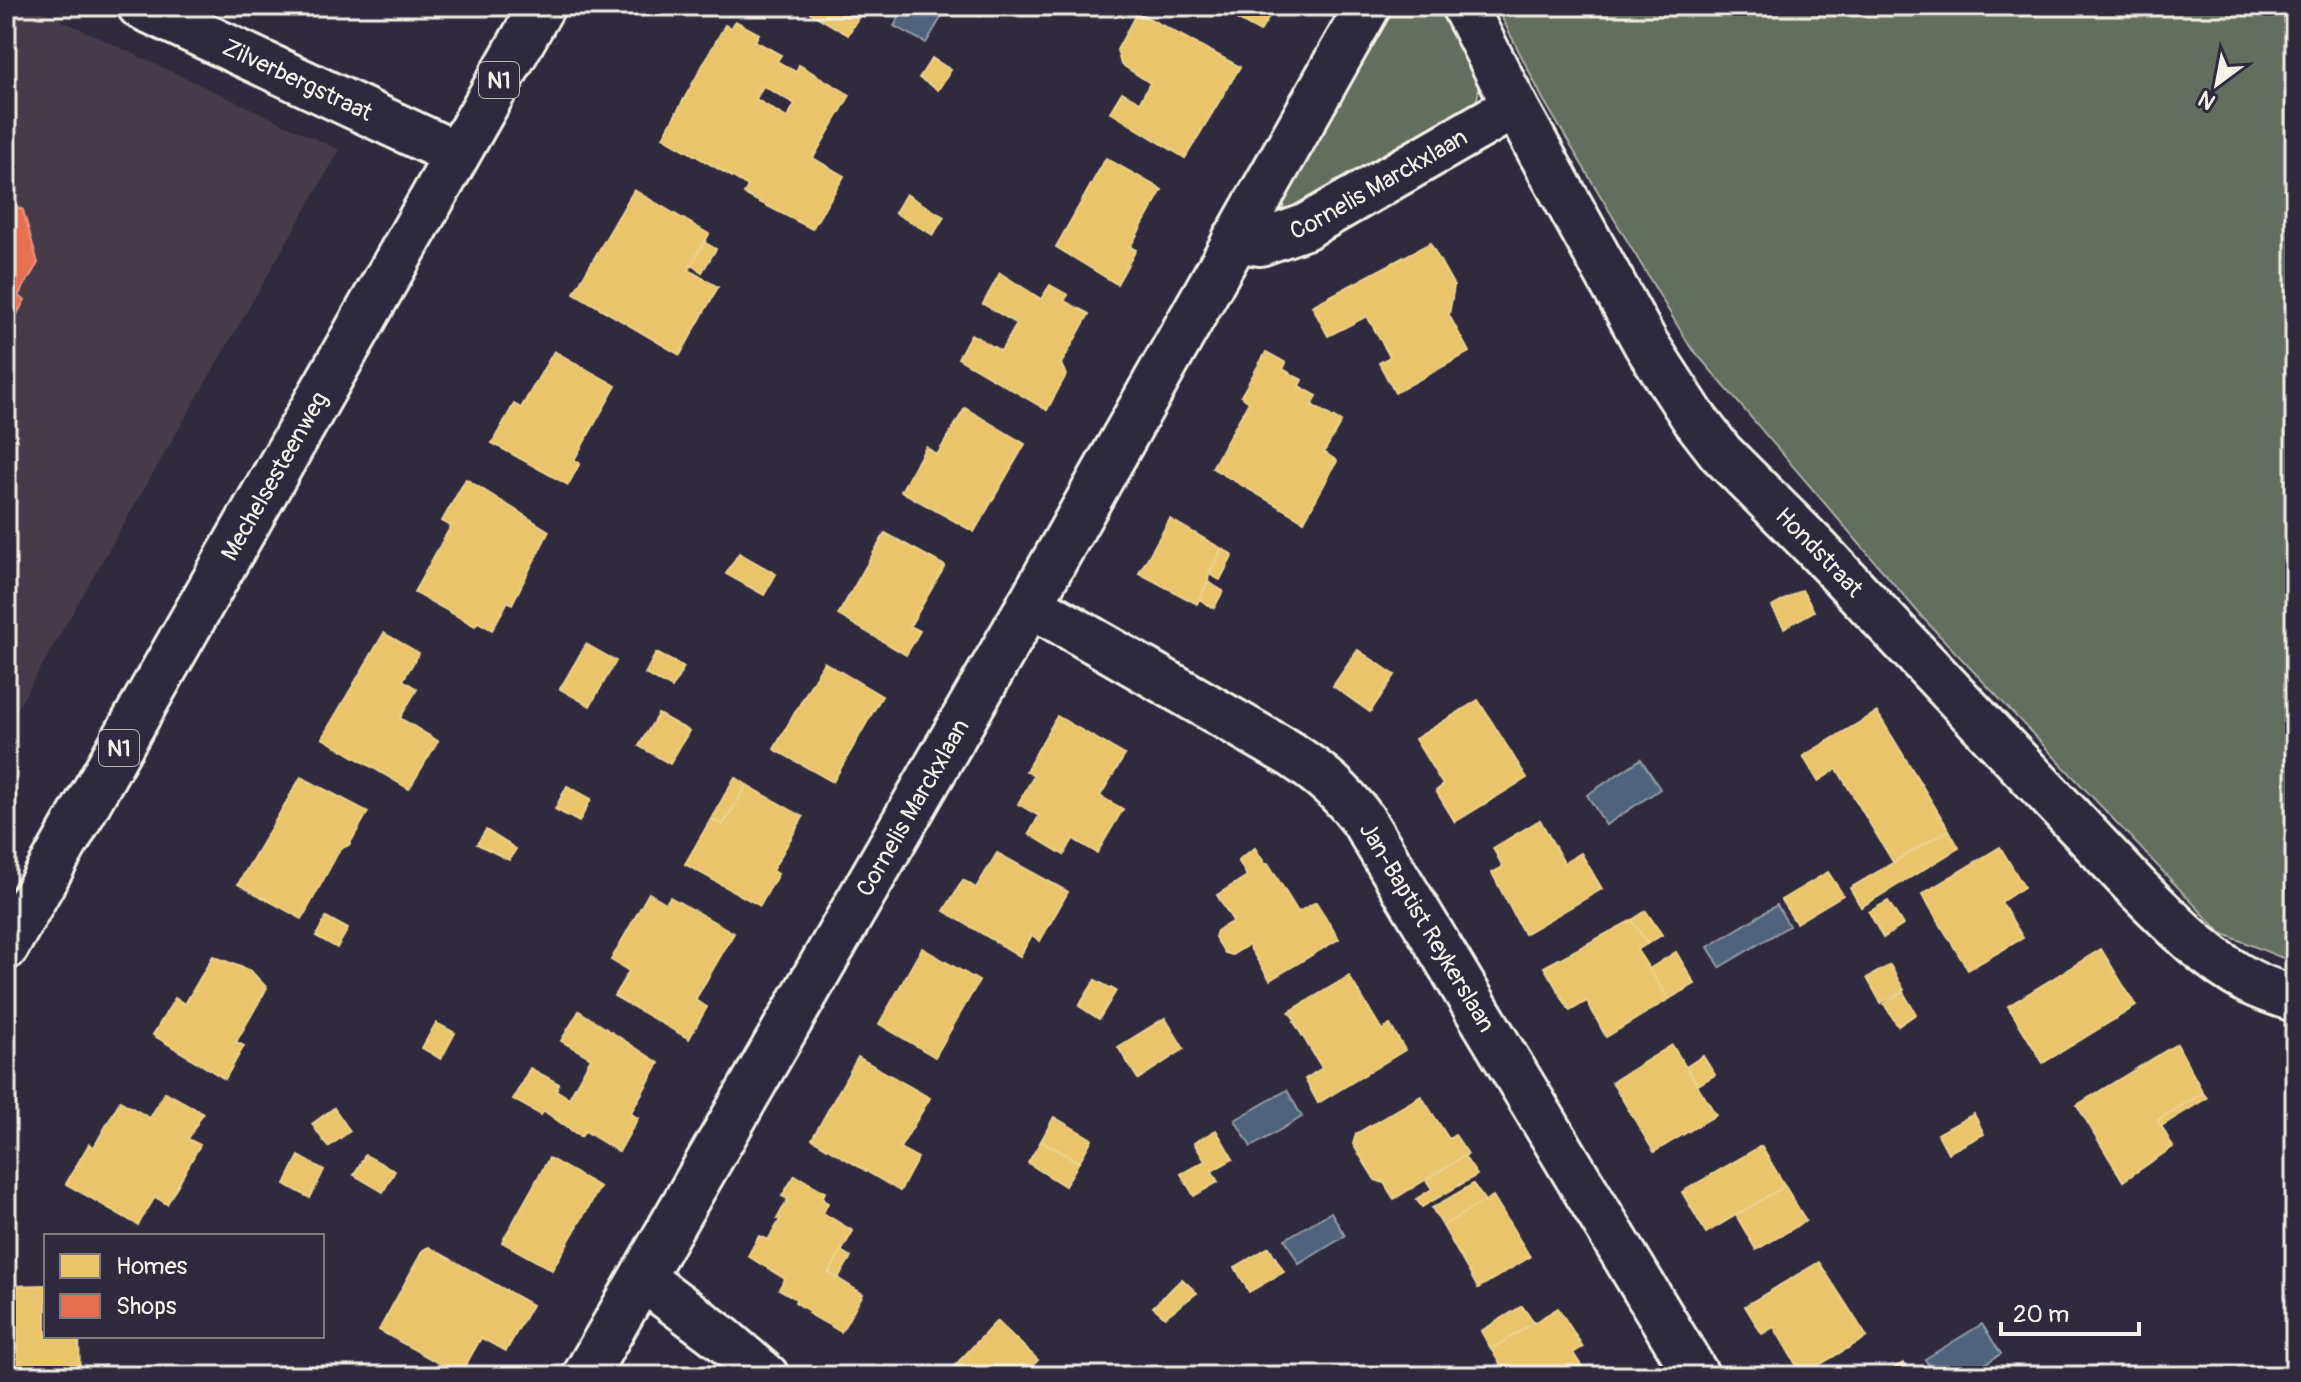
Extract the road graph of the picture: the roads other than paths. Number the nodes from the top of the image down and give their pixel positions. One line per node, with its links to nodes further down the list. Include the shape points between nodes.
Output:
1 (140, 6): 6 (street, Zilverbergstraat)
2 (542, 6): 6 (street, Mechelsesteenweg / N1)
3 (1368, 6): 7 (street, Cornelis Marckxlaan)
4 (1464, 6): 5 (street, Hondstraat)
5 (1515, 106): 7 (street, Cornelis Marckxlaan, via 1305,227 1260,243); 10 (street, Hondstraat, via 1646,344 1721,453 2177,927 2248,982)
6 (456, 154): 9 (street, Mechelsesteenweg / N1)
7 (1235, 239): 8 (street, Cornelis Marckxlaan)
8 (1030, 604): 11 (street, Cornelis Marckxlaan); 14 (street, Jan-Baptist Reykerslaan, via 1292,755 1344,795)
9 (6, 947)
10 (2295, 999)
11 (642, 1278): 12 (street, Cornelis Marckxlaan); 13 (street)
12 (585, 1376)
13 (766, 1376)
14 (1697, 1376)

